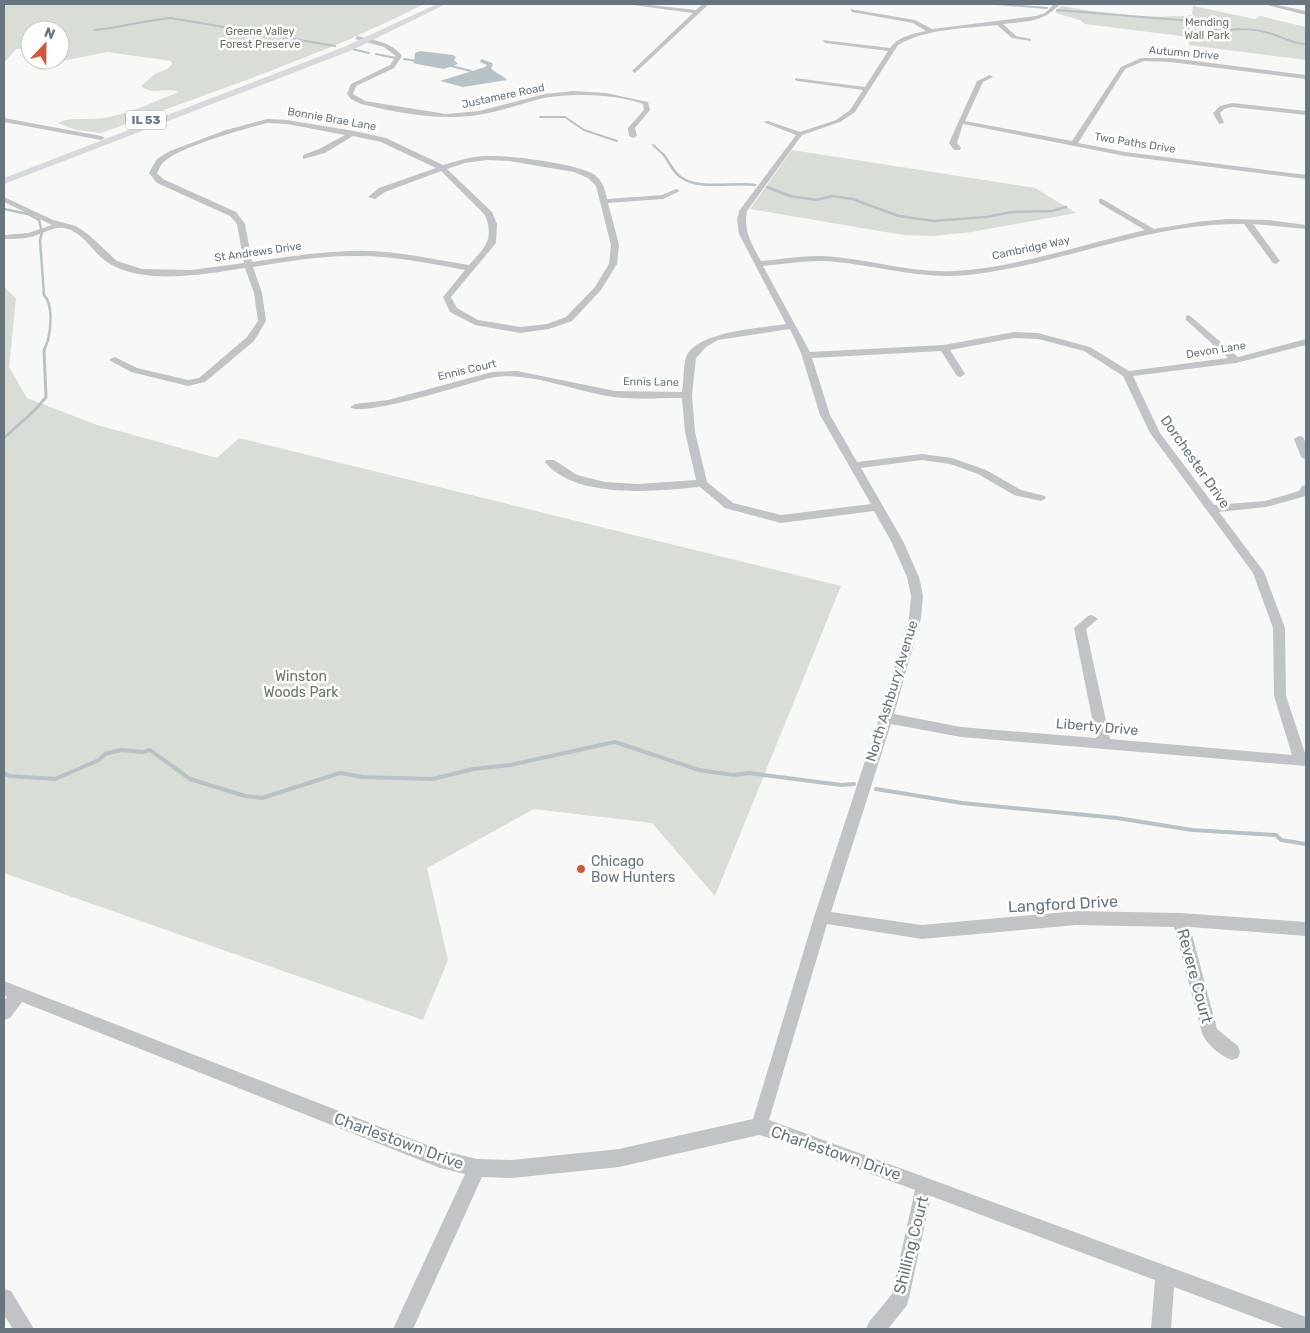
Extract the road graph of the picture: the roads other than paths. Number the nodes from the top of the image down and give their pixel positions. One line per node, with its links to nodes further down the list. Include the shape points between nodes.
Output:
1 (429, 4): 12 (main road, IL 53)
2 (442, 4): 12 (main road, IL 53)
3 (628, 4): 8 (street)
4 (706, 4): 8 (street)
5 (1057, 4): 10 (street, via 1037,18)
6 (1266, 4): 9 (street)
7 (852, 10): 11 (street, via 916,22)
8 (697, 12): 16 (street)
9 (1306, 13)
10 (999, 24): 11 (street); 13 (street, via 1014,37)
11 (931, 30): 15 (street, via 906,38)
12 (362, 39): 28 (street, Justamere Road, via 390,48 399,56 391,66 353,84 350,94 363,103 458,116 552,95 594,94 646,103 648,110 631,128); 29 (main road, IL 53); 36 (main road, IL 53, via 289,72)
13 (1029, 40)
14 (825, 41): 15 (street)
15 (893, 50): 20 (street)
16 (635, 71)
17 (990, 77): 24 (street, via 980,82)
18 (1306, 77): 30 (street, Autumn Drive, via 1134,57 1123,68)
19 (797, 79): 20 (street)
20 (867, 89): 27 (street, via 845,118)
21 (1306, 113): 25 (street, via 1228,106 1216,113)
22 (4, 120): 29 (street)
23 (766, 122): 27 (street)
24 (962, 122): 30 (street, Two Paths Drive); 31 (street, via 953,140)
25 (1221, 123)
26 (354, 133): 32 (street); 33 (street, Bonnie Brae Lane, via 383,140); 50 (street, Bonnie Brae Lane, via 287,122 267,122 228,131 160,161 152,173 160,181 233,214 241,224)
27 (800, 134): 49 (street, North Ashbury Avenue, via 742,215 743,234)
28 (633, 136)
29 (101, 138): 34 (main road, IL 53)
30 (1073, 145): 35 (street, Two Paths Drive)
31 (958, 148)
32 (306, 157)
33 (442, 168): 39 (street, via 382,190); 41 (street, via 487,158 576,170 591,176 600,185); 51 (street, Bonnie Brae Lane, via 490,214 493,224 492,243)
34 (4, 174)
35 (1306, 177)
36 (4, 181)
37 (676, 191): 41 (street, via 663,198)
38 (4, 192): 44 (street, St Andrews Drive, via 58,218)
39 (372, 197)
40 (4, 199): 44 (street, St Andrews Drive, via 50,222)
41 (605, 201): 51 (street, Bonnie Brae Lane, via 615,245 613,264 598,288 569,319 550,326 520,330 475,322 453,310 447,296)
42 (1102, 201): 46 (street)
43 (1247, 222): 45 (street, Cambridge Way); 46 (street, Cambridge Way, via 1206,223); 48 (street)
44 (62, 224): 47 (street, via 29,235); 50 (street, St Andrews Drive, via 86,237 114,263 142,272 191,273)
45 (1306, 227)
46 (1152, 231): 49 (street, Cambridge Way, via 969,272 934,274 833,258)
47 (4, 237)
48 (1276, 261)
49 (759, 264): 53 (street, North Ashbury Avenue)
50 (249, 265): 51 (street, St Andrews Drive, via 352,253 392,255); 57 (street, Bonnie Brae Lane, via 262,321 251,339 202,380 188,383 134,370)
51 (470, 268)
52 (1189, 318): 58 (street)
53 (792, 326): 56 (street, North Ashbury Avenue); 62 (street, via 733,334 703,345 691,358)
54 (1306, 342): 58 (street, Devon Lane)
55 (944, 348): 56 (street); 59 (street); 60 (street, via 1014,335 1038,336 1087,349)
56 (808, 355): 67 (street, North Ashbury Avenue, via 820,405)
57 (114, 360)
58 (1236, 360): 60 (street, Devon Lane)
59 (960, 374)
60 (1127, 374): 72 (street, Dorchester Drive, via 1155,433)
61 (615, 394): 62 (street, Ennis Lane); 63 (street, Ennis Court, via 508,374 492,375 388,403)
62 (687, 395): 68 (street, via 690,432)
63 (355, 407)
64 (1299, 439): 65 (street)
65 (1306, 457)
66 (550, 462): 68 (street, via 572,476 618,488)
67 (853, 466): 70 (street, via 935,458 968,466 1007,488); 71 (street, North Ashbury Avenue)
68 (702, 483): 71 (street, via 729,506 781,519)
69 (1306, 488): 72 (street, via 1303,493 1266,504)
70 (1041, 498)
71 (877, 507): 74 (street, North Ashbury Avenue, via 914,577 917,596 915,618)
72 (1212, 509): 76 (street, Dorchester Drive, via 1258,572 1279,628 1280,696)
73 (1092, 619): 75 (street, via 1080,628)
74 (886, 718): 75 (street, Liberty Drive, via 961,732); 77 (street, North Ashbury Avenue)
75 (1104, 744): 76 (street, Liberty Drive)
76 (1303, 761)
77 (822, 917): 78 (street, Langford Drive, via 922,932 1076,918); 83 (street, North Ashbury Avenue)
78 (1180, 920): 79 (street, Langford Drive); 82 (street, Revere Court, via 1210,1033)
79 (1306, 929)
80 (12, 991): 81 (street); 84 (street, Charlestown Drive, via 440,1159)
81 (4, 1013)
82 (1232, 1052)
83 (759, 1126): 84 (street, Charlestown Drive, via 620,1158 512,1169); 85 (street, Charlestown Drive)
84 (477, 1168): 90 (street)
85 (925, 1185): 86 (street, Charlestown Drive); 91 (street, Shilling Court, via 900,1298)
86 (1165, 1275): 88 (street); 92 (street)
87 (4, 1298): 89 (street)
88 (1306, 1327)
89 (24, 1329)
90 (403, 1329)
91 (876, 1329)
92 (1161, 1329)

